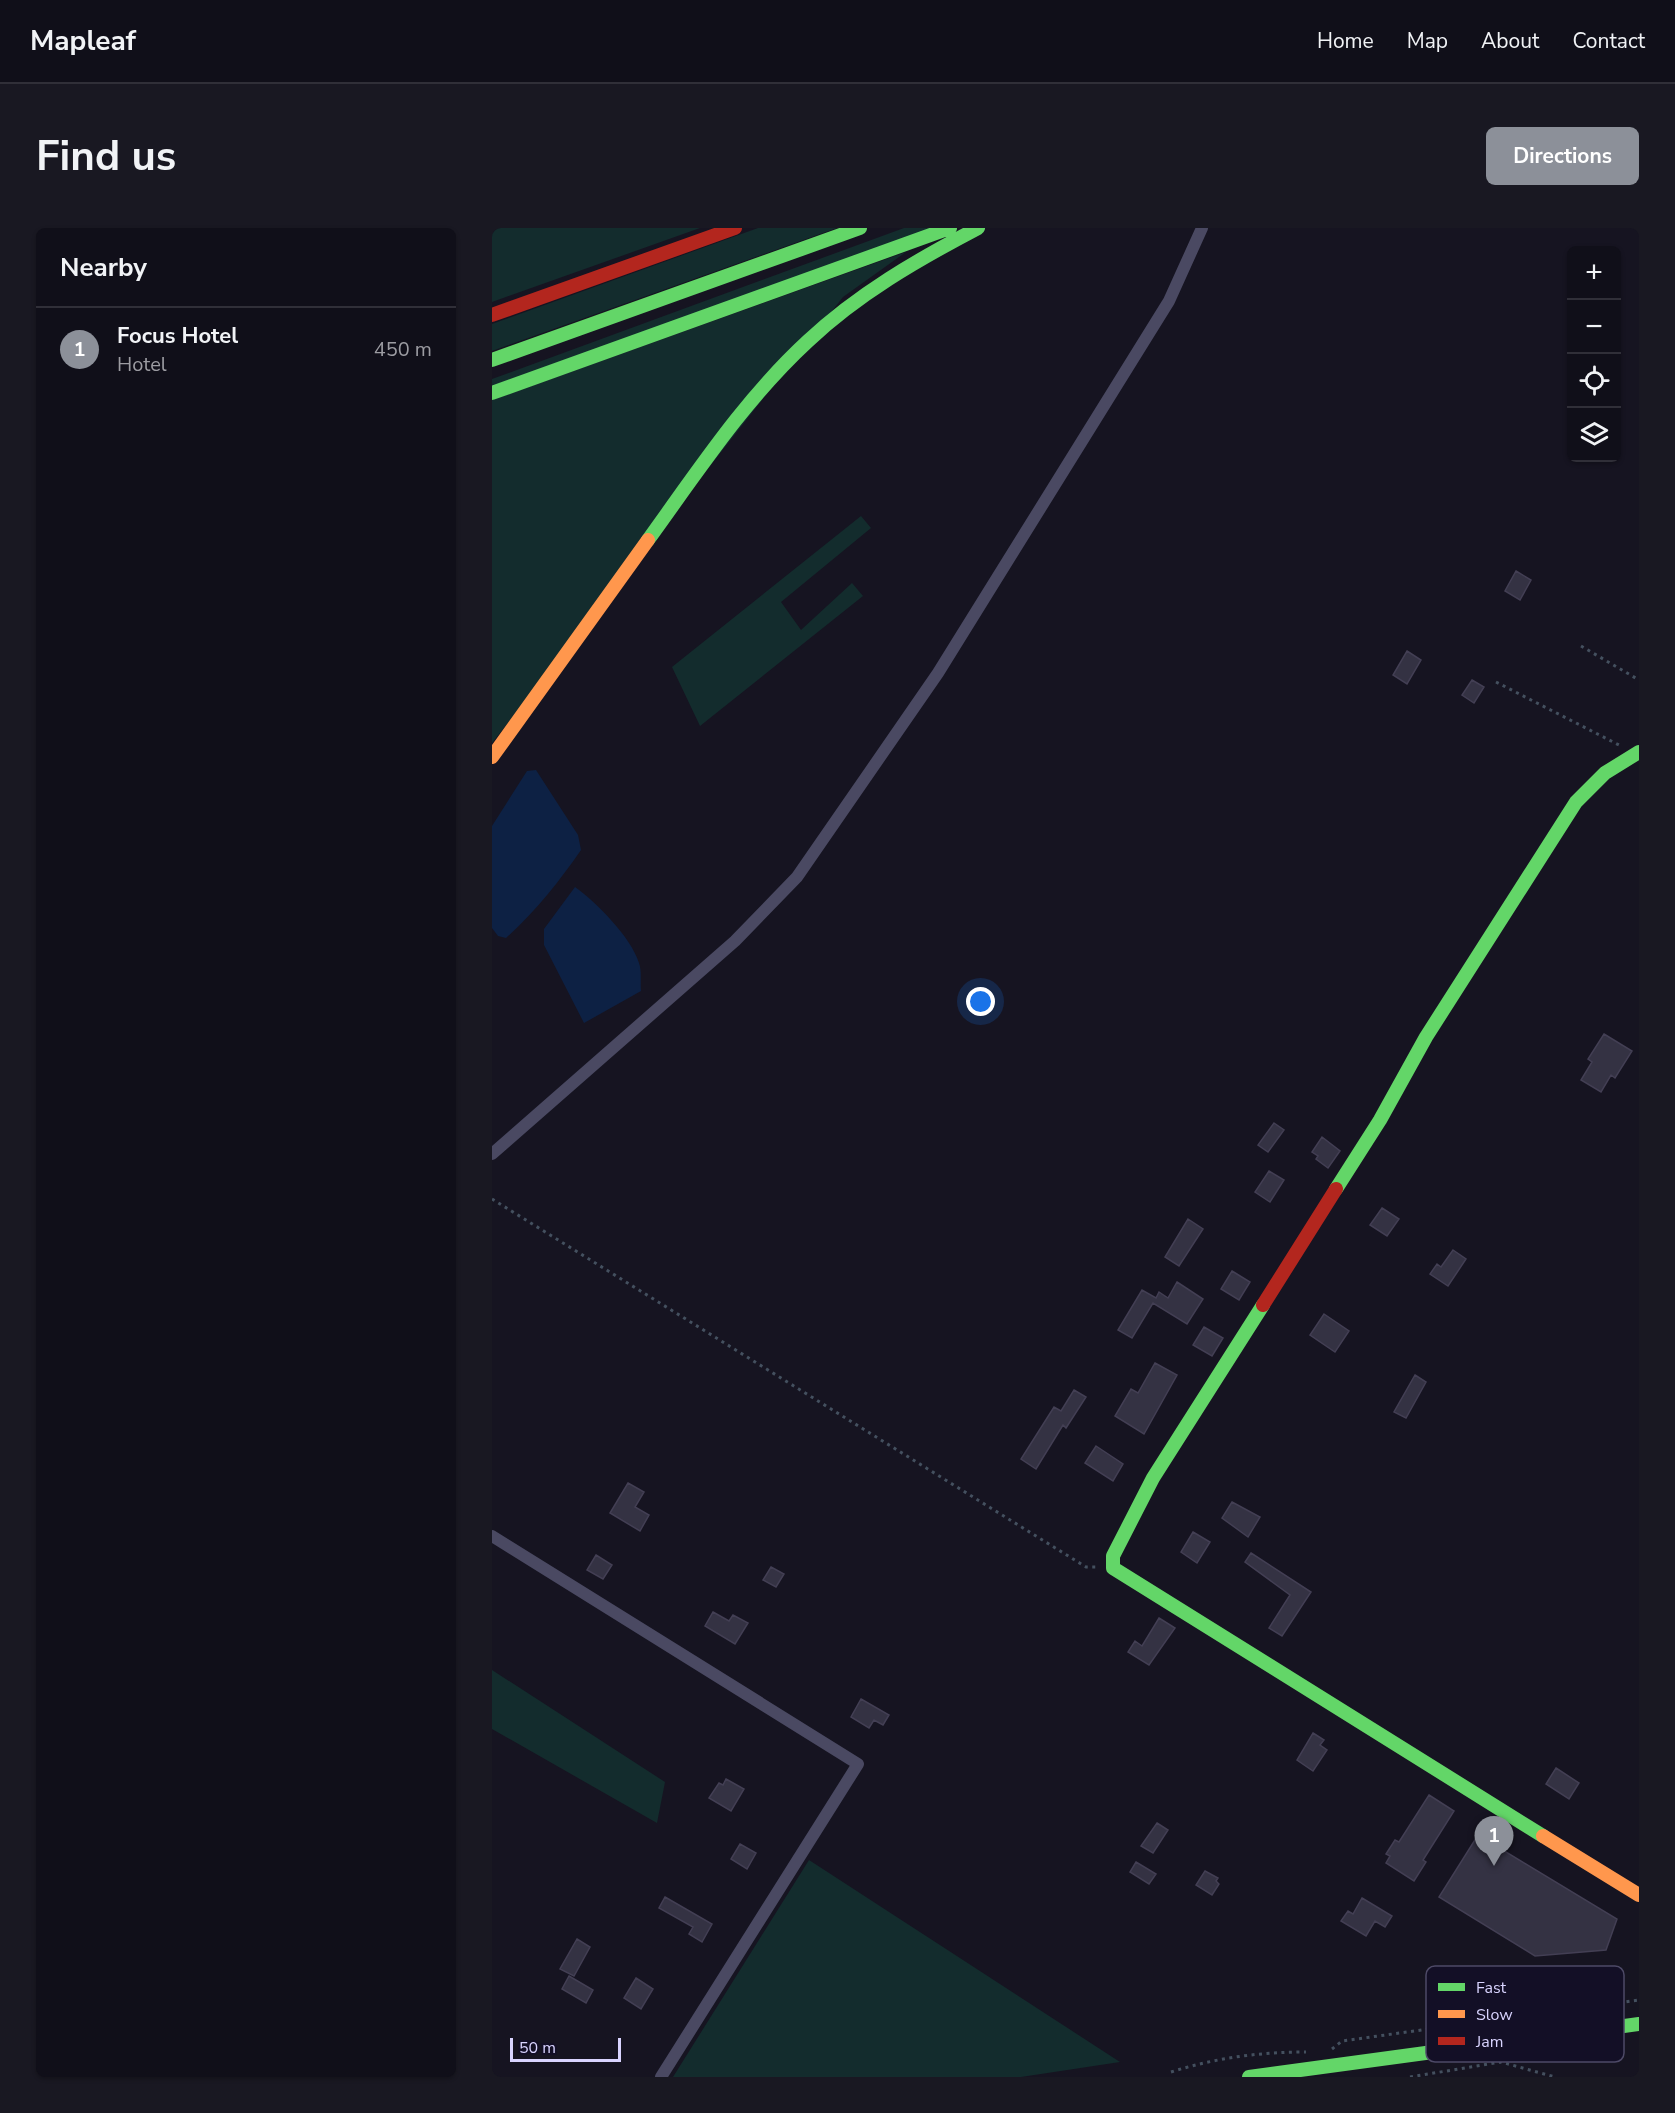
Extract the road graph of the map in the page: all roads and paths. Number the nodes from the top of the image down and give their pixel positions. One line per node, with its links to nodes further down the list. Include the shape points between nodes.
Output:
1 (735, 228): 6 (main road)
2 (860, 228): 7 (main road)
3 (950, 228): 8 (main road)
4 (978, 228): 13 (main road, via 876,284 797,348 730,428)
5 (1202, 228): 14 (street, via 1169,301 938,673 797,876 735,941)
6 (492, 315)
7 (492, 360)
8 (492, 393)
9 (1581, 646): 10 (path)
10 (1639, 680)
11 (1496, 682): 12 (path)
12 (1638, 753): 17 (main road, via 1615,764 1576,802 1153,1479 1113,1556)
13 (492, 757)
14 (492, 1154)
15 (492, 1199): 17 (path, via 1086,1567)
16 (492, 1536): 29 (street, via 858,1764)
17 (1113, 1568): 18 (main road)
18 (1639, 1895)
19 (1639, 2000): 20 (path)
20 (1624, 2002)
21 (1639, 2024): 22 (main road)
22 (1624, 2026)
23 (1426, 2029): 25 (path, via 1342,2041)
24 (1309, 2052): 28 (path, via 1271,2052 1209,2060)
25 (1329, 2052)
26 (1426, 2053): 27 (main road)
27 (1356, 2062): 30 (main road); 31 (street)
28 (1171, 2072)
29 (661, 2077)
30 (1249, 2077)
31 (1358, 2077)
32 (1410, 2077): 33 (path, via 1501,2062)
33 (1555, 2077)

